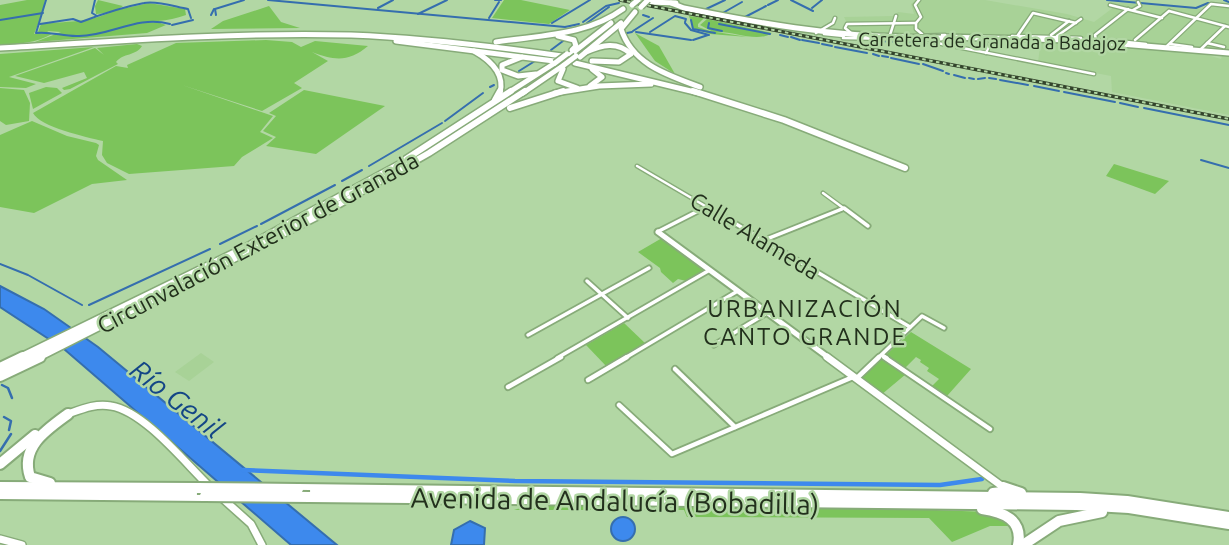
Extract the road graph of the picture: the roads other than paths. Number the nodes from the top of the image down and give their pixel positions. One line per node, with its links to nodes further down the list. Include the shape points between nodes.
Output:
1 (919, 0): 17 (street, via 915,5 921,18)
2 (667, 2): 3 (highway, Carretera de Granada a Badajoz); 4 (highway, Carretera de Granada a Badajoz)
3 (679, 3): 20 (highway, Carretera de Granada a Badajoz)
4 (639, 4): 36 (highway, via 579,30 500,41); 55 (highway); 59 (highway); 59 (highway, Circunvalación Exterior de Granada); 63 (highway, via 621,29 625,41 656,71)
5 (1139, 4): 9 (street)
6 (1110, 5): 8 (street)
7 (1229, 6): 13 (street, via 1211,4)
8 (1128, 9): 9 (street); 39 (street, via 1095,35)
9 (1133, 10): 12 (street)
10 (896, 16): 15 (street)
11 (835, 18): 22 (street)
12 (1162, 18): 13 (street, via 1170,10); 40 (street)
13 (1196, 18): 19 (street); 48 (street)
14 (1081, 19): 18 (street)
15 (895, 22): 17 (street); 23 (street); 23 (street, via 850,24 845,29 855,34)
16 (1067, 22): 18 (street); 26 (street, via 1033,13); 34 (street)
17 (916, 23): 24 (street)
18 (1076, 23): 27 (street)
19 (1227, 26): 43 (street)
20 (798, 30): 22 (highway, Carretera de Granada a Badajoz); 30 (highway, Carretera de Granada a Badajoz)
21 (301, 33): 36 (highway); 51 (highway, via 178,36); 59 (highway, via 419,39)
22 (819, 33): 30 (highway, Carretera de Granada a Badajoz)
23 (892, 34): 24 (street); 28 (street)
24 (921, 34): 25 (street); 28 (street); 29 (street); 37 (street); 38 (street)
25 (969, 35): 26 (street); 29 (street)
26 (1018, 35): 33 (street); 34 (street)
27 (1059, 35): 34 (street); 39 (street)
28 (871, 36): 30 (street)
29 (962, 36): 32 (street)
30 (840, 37): 31 (highway, Carretera de Granada a Badajoz, bridge); 37 (street)
31 (941, 37): 32 (highway, Carretera de Granada a Badajoz); 34 (highway, Carretera de Granada a Badajoz)
32 (1007, 37): 33 (highway, Carretera de Granada a Badajoz)
33 (1026, 38): 42 (highway, Carretera de Granada a Badajoz)
34 (1049, 38): 35 (street); 56 (highway, Carretera de Granada a Badajoz)
35 (992, 39): 38 (street); 57 (street)
36 (448, 40): 59 (highway)
37 (921, 40): 38 (street); 49 (street)
38 (931, 40): 49 (street)
39 (1097, 40): 41 (street)
40 (1139, 40): 41 (street); 46 (street)
41 (1131, 42): 42 (street); 46 (street)
42 (1118, 43): 52 (highway, Carretera de Granada a Badajoz)
43 (1207, 43): 50 (street); 53 (street)
44 (1228, 43): 50 (street)
45 (87, 44): 47 (highway, via 294,36); 51 (highway); 59 (highway, via 319,36 440,43)
46 (1146, 44): 48 (street)
47 (440, 45): 58 (highway); 65 (highway, via 483,55 500,77 501,94)
48 (1168, 45): 52 (street); 53 (street)
49 (945, 46): 57 (street)
50 (1224, 47): 54 (street)
51 (0, 49)
52 (1189, 49): 56 (highway, Carretera de Granada a Badajoz)
53 (1201, 49): 54 (street)
54 (1220, 51): 56 (street)
55 (586, 52): 59 (highway); 60 (highway, via 610,45 631,54 620,62)
56 (1229, 53)
57 (986, 54): 62 (street)
58 (541, 58): 59 (highway); 61 (highway, via 513,59 501,69 523,76)
59 (567, 60): 59 (highway, via 539,49 536,43 549,36 566,36 576,44); 59 (highway, via 598,72 601,80 588,87 566,86 557,78); 60 (highway); 61 (highway); 64 (highway); 66 (highway); 67 (highway, via 728,98); 68 (highway, via 735,103); 69 (highway, Circunvalación Exterior de Granada); 71 (highway, Circunvalación Exterior de Granada, via 479,123)
60 (590, 61): 63 (highway)
61 (548, 68): 65 (highway)
62 (1094, 74)
63 (700, 88): 67 (highway)
64 (707, 97): 66 (highway, via 657,85 621,84 531,100); 68 (highway)
65 (479, 113): 69 (highway)
66 (486, 121): 71 (highway)
67 (841, 137): 68 (highway, via 906,166)
68 (864, 151)
69 (398, 165): 78 (highway, Circunvalación Exterior de Granada)
70 (638, 166): 73 (street, Calle Alameda)
71 (376, 185): 78 (highway, Circunvalación Exterior de Granada)
72 (823, 193): 74 (street)
73 (706, 207): 76 (street); 77 (street, Calle Alameda)
74 (842, 209): 75 (street); 77 (street)
75 (868, 226)
76 (658, 232): 80 (street)
77 (762, 241): 86 (street, Calle Alameda)
78 (250, 249): 91 (highway, Circunvalación Exterior de Granada)
79 (649, 268): 83 (street)
80 (708, 271): 82 (street); 85 (street)
81 (587, 281): 83 (street)
82 (736, 292): 84 (street); 96 (street)
83 (602, 295): 85 (street); 88 (street)
84 (765, 313): 89 (street); 95 (street)
85 (628, 318): 97 (street)
86 (910, 327): 87 (street, via 922,316); 90 (street)
87 (944, 328)
88 (528, 335)
89 (714, 345)
90 (882, 355): 95 (street); 102 (street)
91 (29, 358): 92 (highway, Circunvalación Exterior de Granada); 94 (highway, Circunvalación Exterior de Granada)
92 (0, 369)
93 (675, 369): 101 (street)
94 (0, 376)
95 (854, 378): 101 (street); 105 (street)
96 (588, 380)
97 (508, 387)
98 (619, 405): 101 (street, via 672,454)
99 (68, 414): 100 (street); 106 (highway, via 38,438 25,463 30,477); 117 (street, via 97,406 124,411 250,523)
100 (46, 426): 103 (highway)
101 (735, 427)
102 (990, 429)
103 (0, 464)
104 (0, 487): 106 (highway, Avenida de Andalucía (Bobadilla))
105 (1003, 487): 109 (highway, via 997,493 919,492); 110 (highway)
106 (70, 488): 107 (highway, Avenida de Andalucía (Bobadilla))
107 (201, 492): 108 (highway, Avenida de Andalucía (Bobadilla)); 109 (highway, Avenida de Andalucía (Bobadilla), bridge, via 298,489); 111 (highway, Avenida de Andalucía (Bobadilla), bridge, via 310,498)
108 (0, 496)
109 (908, 496): 110 (highway, Avenida de Andalucía (Bobadilla))
110 (1059, 497): 113 (highway, Avenida de Andalucía (Bobadilla), via 1127,501)
111 (948, 504): 112 (highway, Avenida de Andalucía (Bobadilla)); 118 (highway, via 1006,515 1019,528)
112 (1129, 508): 114 (highway, Avenida de Andalucía (Bobadilla)); 119 (highway, via 1066,518)
113 (1229, 517)
114 (1229, 524)
115 (0, 539): 116 (street)
116 (22, 545)
117 (262, 545)
118 (1018, 545)
119 (1023, 545)

